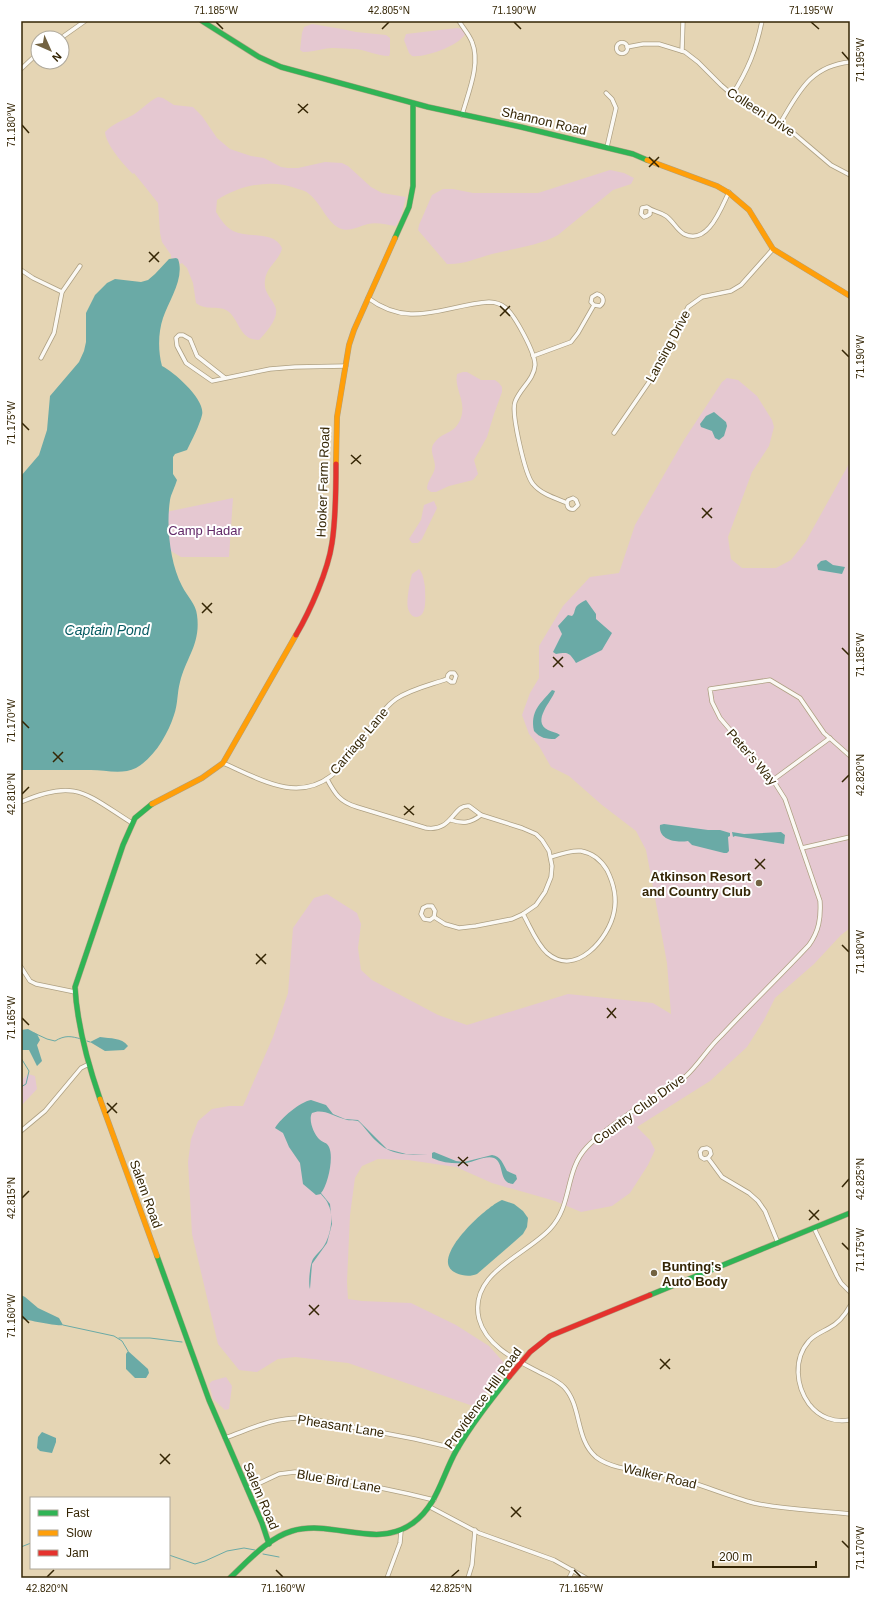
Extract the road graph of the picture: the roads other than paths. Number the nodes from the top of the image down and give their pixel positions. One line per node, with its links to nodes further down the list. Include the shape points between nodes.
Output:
1 (85, 21): 6 (street)
2 (202, 21): 14 (street, Shannon Road, via 277,66)
3 (459, 21): 15 (street, via 472,42 475,55 473,74)
4 (683, 21): 8 (street)
5 (762, 21): 13 (street, via 753,58)
6 (70, 32)
7 (627, 47): 8 (street, Colleen Drive, via 652,44)
8 (682, 51): 13 (street, Colleen Drive, via 692,57)
9 (30, 61): 11 (street)
10 (850, 62): 16 (street, via 834,64 813,75 802,87)
11 (21, 69)
12 (606, 93): 17 (street, via 616,108)
13 (732, 95): 16 (street, Colleen Drive)
14 (413, 104): 15 (street, Shannon Road); 26 (street, Hooker Farm Road, via 412,198)
15 (462, 115): 17 (street, Shannon Road)
16 (779, 125): 18 (street, Colleen Drive, via 798,136 831,165)
17 (607, 147): 19 (street, Shannon Road, via 664,164)
18 (850, 175)
19 (729, 192): 20 (street, via 708,230 697,236 685,234 660,212); 21 (street, Shannon Road, via 749,210)
20 (650, 211)
21 (773, 250): 25 (street, Shannon Road); 32 (street, Lansing Drive, via 741,285 731,291 702,297 688,307 656,372)
22 (80, 266): 24 (street)
23 (21, 270): 24 (street)
24 (62, 292): 29 (street, via 54,333)
25 (850, 296)
26 (368, 298): 28 (street, via 386,309 409,314 433,313 484,302 497,303 512,316); 30 (street, Hooker Farm Road, via 349,345)
27 (594, 305): 28 (street, via 571,342)
28 (533, 356): 33 (street, via 535,364 532,376 515,403 515,423 531,481 542,492)
29 (41, 358)
30 (346, 366): 31 (street, via 270,369); 37 (street, Hooker Farm Road, via 337,417 336,504 328,560 301,626)
31 (224, 378): 31 (street, via 209,380 190,366 180,353 176,338 183,335 190,339 197,356)
32 (614, 434)
33 (567, 503)
34 (447, 679): 38 (street, Carriage Lane, via 403,695 390,704 343,764)
35 (830, 738): 36 (street); 39 (street); 39 (street, Peter's Way, via 800,698 770,680 710,689 716,710 725,726)
36 (850, 756)
37 (223, 763): 38 (street, Carriage Lane, via 287,788 304,788); 43 (street, Hooker Farm Road, via 209,774 148,806)
38 (326, 779): 42 (street, via 339,798 357,807 430,828 442,826)
39 (773, 780): 46 (street, Peter's Way, via 787,803)
40 (21, 802): 43 (street, via 50,792 74,791 96,799)
41 (481, 815): 42 (street, via 465,823); 42 (street, via 465,806 460,808); 47 (street, via 533,832 545,843)
42 (451, 820)
43 (132, 823): 45 (street, Hooker Farm Road)
44 (850, 838): 46 (street)
45 (123, 844): 51 (street, Salem Road, via 78,976)
46 (802, 848): 60 (street, Country Club Drive, via 820,900 821,912 818,928 809,945 718,1038 687,1075 589,1144 577,1160 564,1208 551,1228 494,1272 484,1285 478,1304 482,1328 491,1341)
47 (551, 857): 48 (street, via 549,885 536,905); 48 (street, via 579,851 591,854 600,861 609,874 614,894 614,910 608,929 600,942 584,955 573,960 561,960 544,950)
48 (523, 914): 49 (street, via 504,921 464,928 444,924)
49 (434, 917): 49 (street, via 436,913 433,907 423,908 421,914 424,919 430,920)
50 (21, 967): 51 (street, via 30,981 36,984)
51 (75, 992): 52 (street, Salem Road)
52 (89, 1064): 53 (street, via 81,1068 45,1111); 62 (street, Salem Road, via 186,1338)
53 (21, 1131)
54 (708, 1158): 57 (street, via 720,1175 749,1193 759,1203)
55 (850, 1213): 56 (street, Providence Hill Road)
56 (814, 1228): 57 (street, Providence Hill Road); 58 (street, via 836,1276)
57 (778, 1243): 60 (street, Providence Hill Road, via 556,1333 537,1345)
58 (850, 1292)
59 (850, 1306): 61 (street, via 841,1319 809,1341 799,1359 798,1376 806,1399 816,1411 830,1419)
60 (520, 1362): 63 (street, Providence Hill Road); 67 (street, Walker Road, via 564,1387 572,1401 586,1443 601,1460 624,1468 676,1478 757,1503)
61 (850, 1420)
62 (225, 1438): 63 (street, Pheasant Lane, via 265,1422 304,1418 415,1438); 64 (street, Salem Road)
63 (458, 1449): 65 (street, Providence Hill Road)
64 (246, 1489): 65 (street, Blue Bird Lane, via 279,1474 295,1472); 70 (street, Salem Road)
65 (434, 1500): 66 (street, Providence Hill Road)
66 (430, 1507): 68 (street); 69 (street, Providence Hill Road, via 414,1523)
67 (850, 1514)
68 (475, 1530): 71 (street, via 554,1560); 74 (street, via 472,1565)
69 (400, 1531): 70 (street, Providence Hill Road, via 371,1536 308,1528 284,1534); 73 (street, via 400,1543)
70 (269, 1544): 72 (street, Providence Hill Road)
71 (572, 1570): 75 (street); 76 (street)
72 (230, 1578)
73 (387, 1578)
74 (468, 1578)
75 (569, 1578)
76 (586, 1578)

